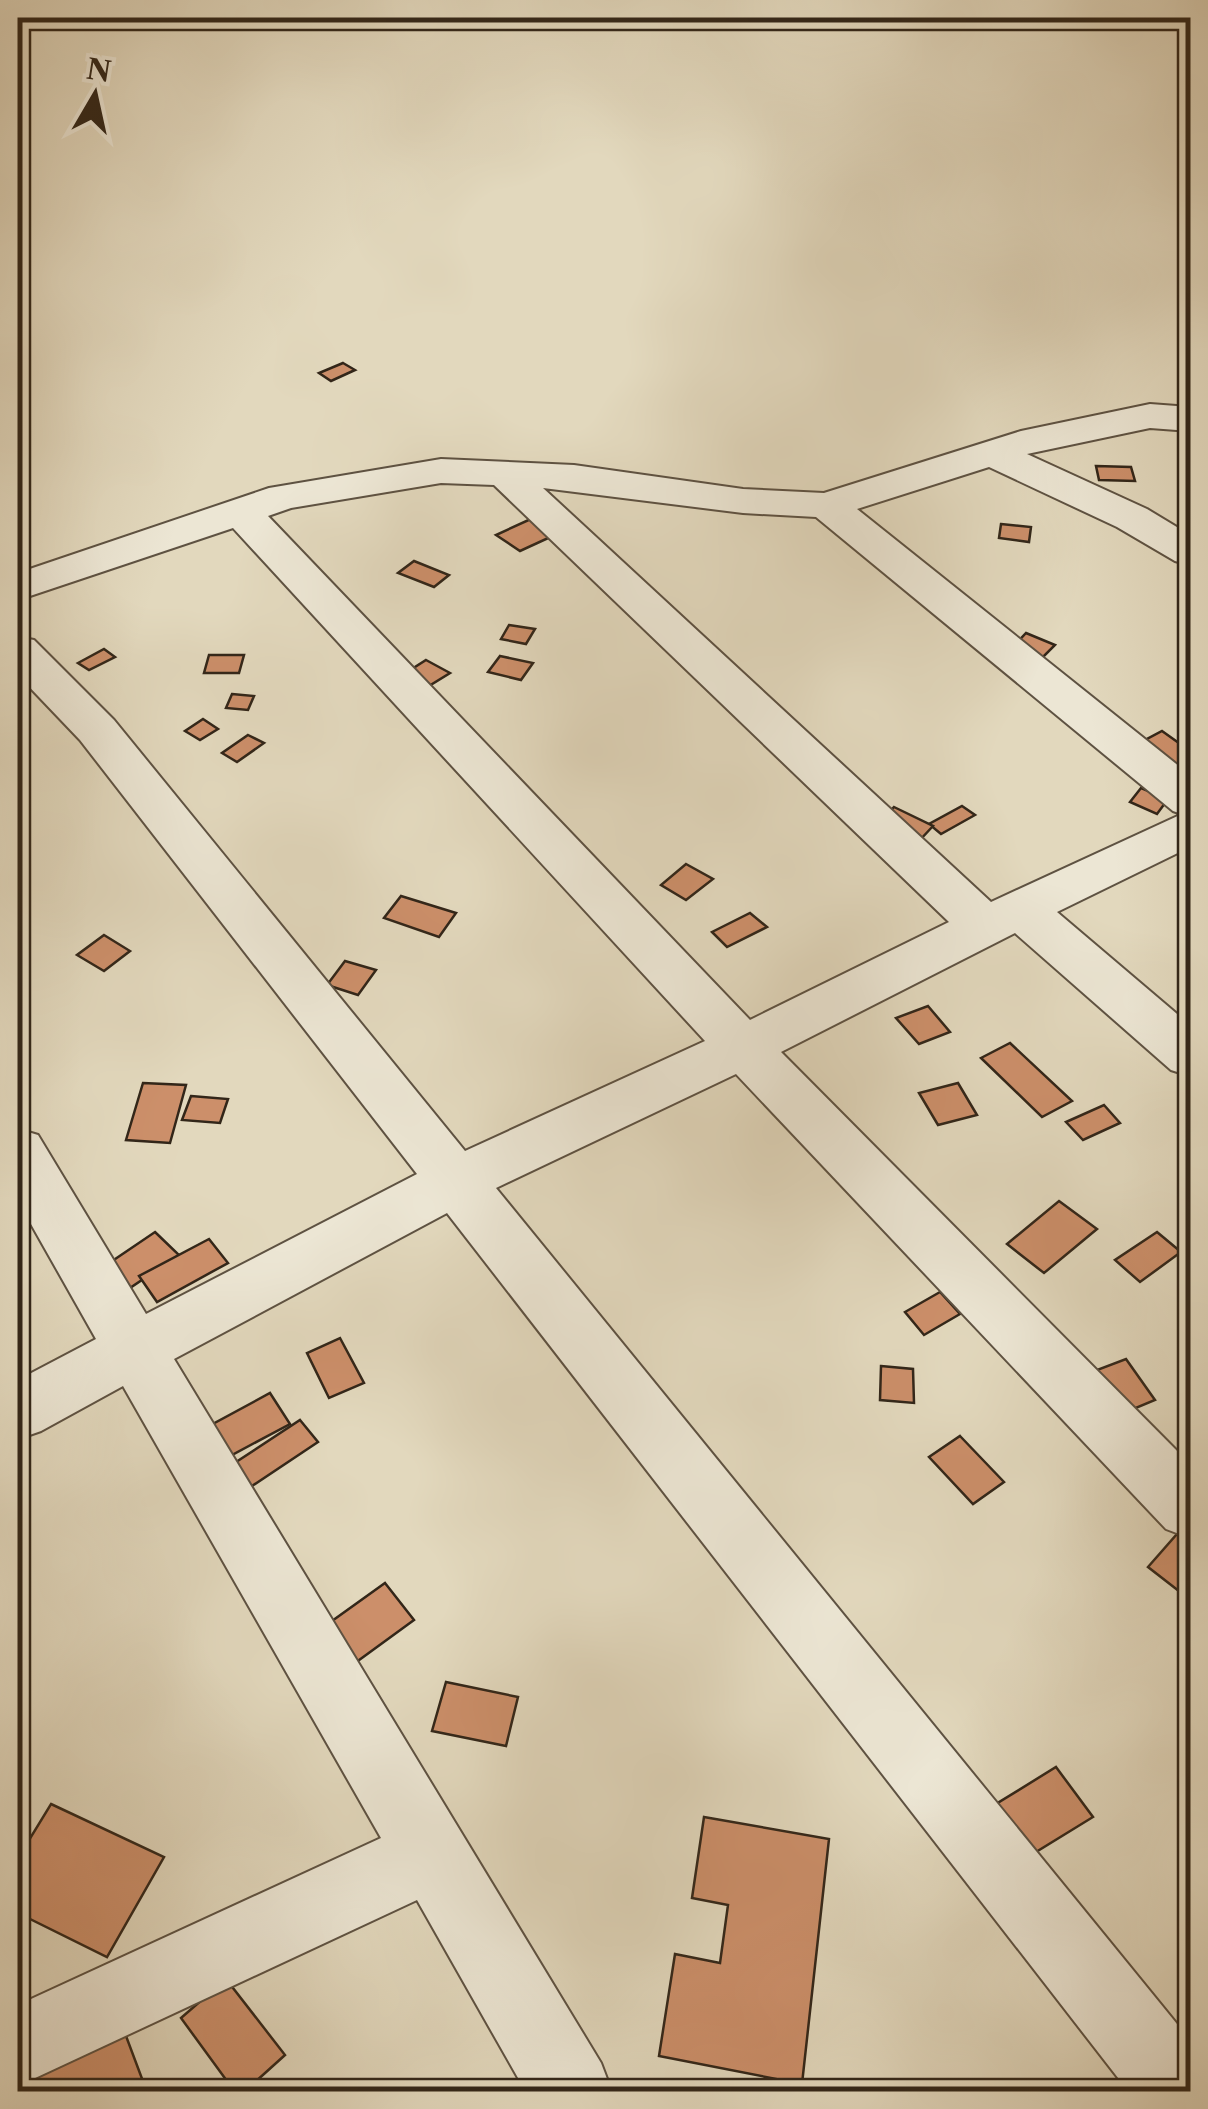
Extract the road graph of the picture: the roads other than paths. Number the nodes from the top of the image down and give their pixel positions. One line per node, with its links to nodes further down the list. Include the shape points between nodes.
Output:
1 (1190, 419): 2 (street, via 1150,416)
2 (992, 452): 4 (street); 6 (street)
3 (505, 474): 4 (street); 5 (street, via 441,471 282,498); 11 (street)
4 (827, 505): 9 (street)
5 (240, 512): 7 (street); 12 (street)
6 (1190, 552)
7 (18, 587)
8 (18, 650): 15 (street, via 96,730)
9 (1190, 800)
10 (1190, 828): 11 (street)
11 (1002, 918): 12 (street); 13 (street)
12 (742, 1048): 15 (street); 18 (street)
13 (1190, 1056)
14 (18, 1152): 16 (street)
15 (458, 1180): 16 (street); 22 (street)
16 (135, 1352): 17 (street); 19 (street)
17 (18, 1410)
18 (1190, 1508)
19 (430, 1854): 20 (street); 21 (street)
20 (18, 2046)
21 (572, 2092)
22 (1181, 2092)

